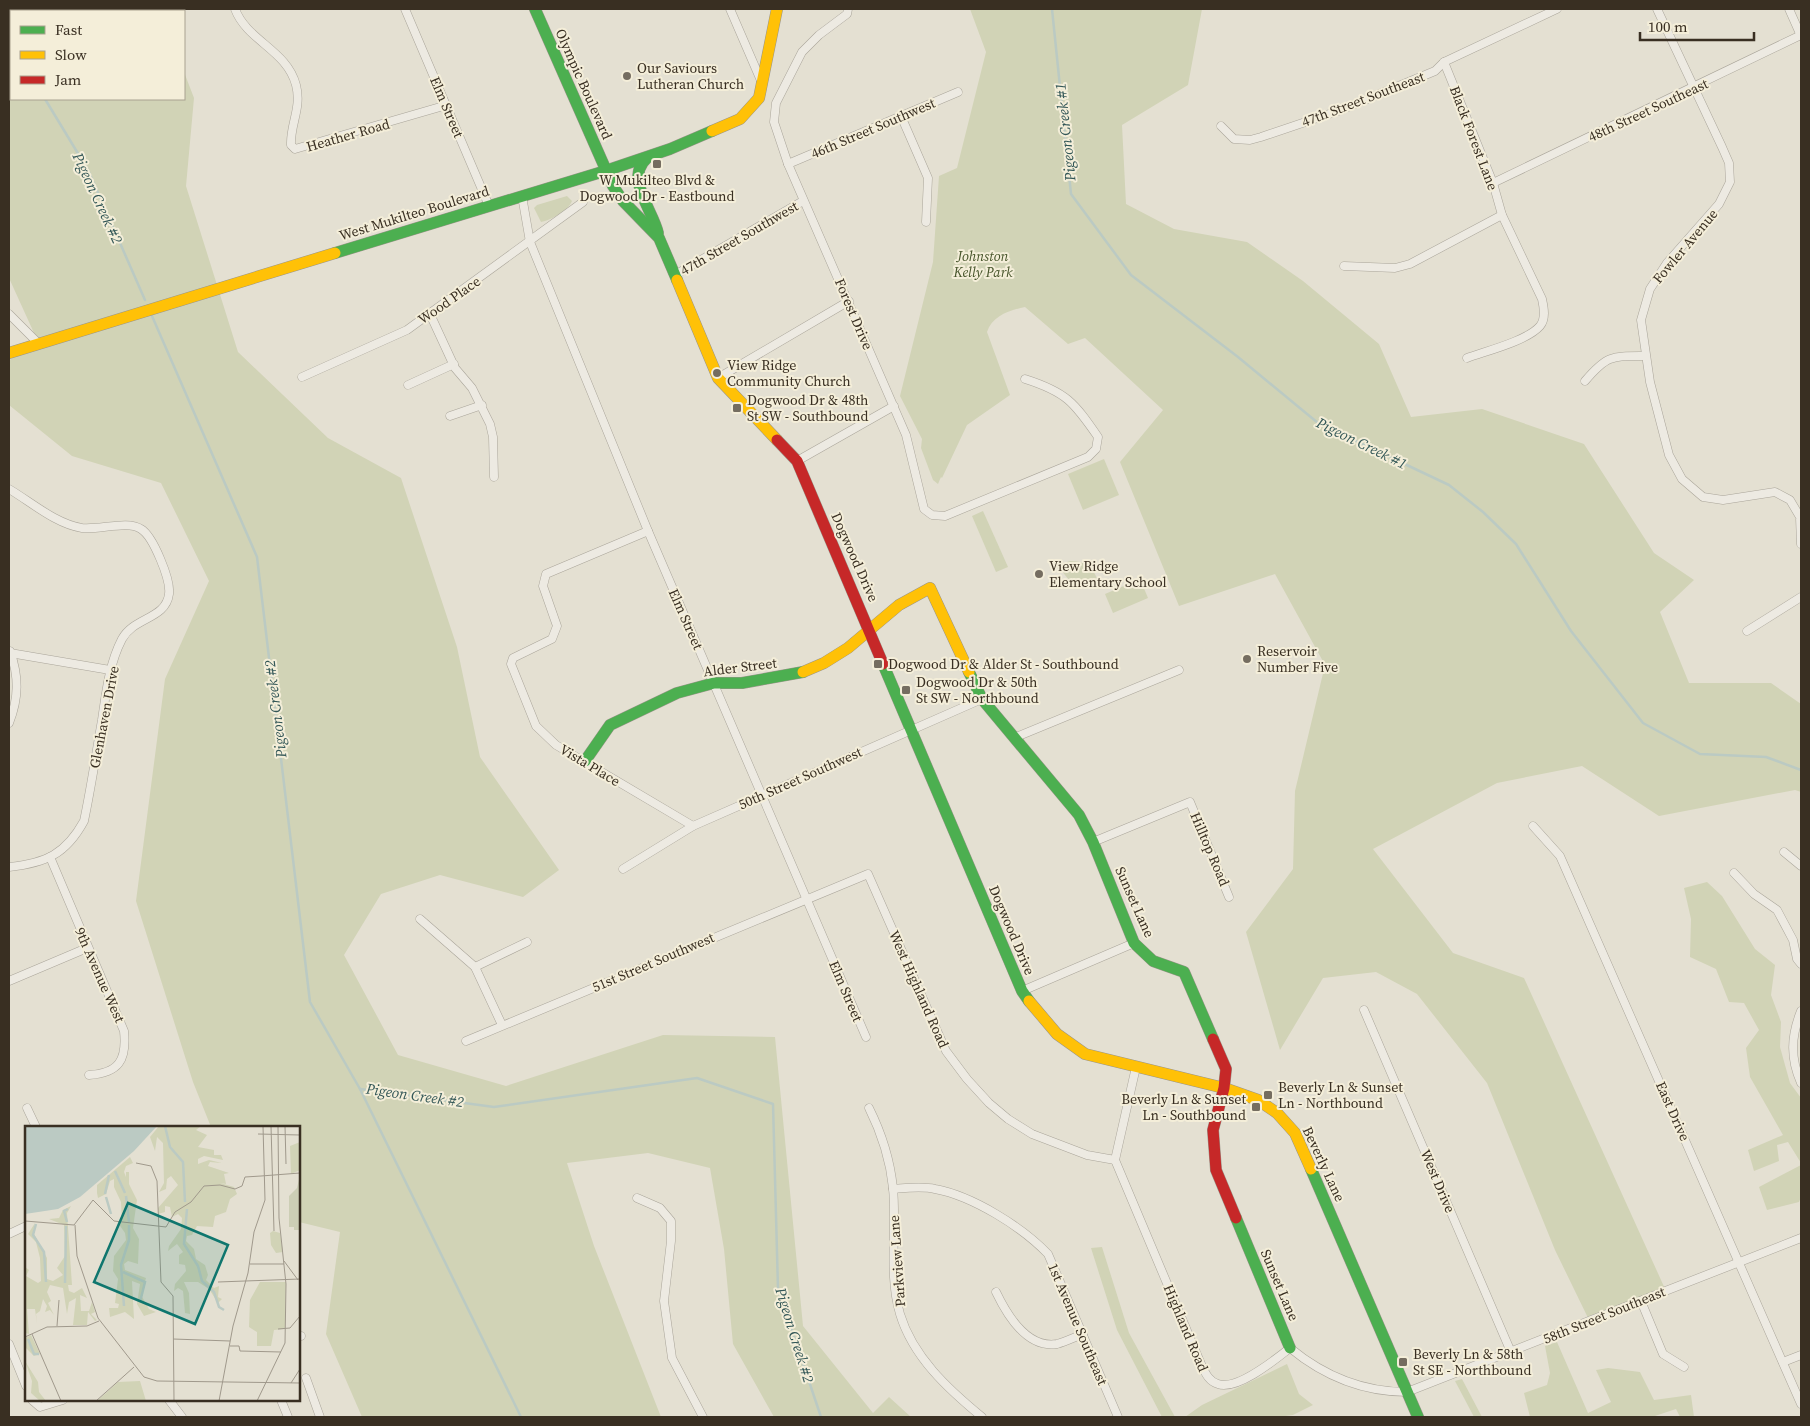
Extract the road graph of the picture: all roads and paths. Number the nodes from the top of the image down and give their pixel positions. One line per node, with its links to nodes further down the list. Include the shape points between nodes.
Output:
1 (235, 9): 15 (street, Heather Road, via 249,30 290,68 299,102 290,138 295,149)
2 (405, 9): 15 (street, Elm Street)
3 (535, 9): 20 (street, Olympic Boulevard)
4 (730, 9): 12 (street)
5 (777, 9): 12 (street, West Mukilteo Boulevard)
6 (848, 9): 19 (street, Forest Drive, via 847,14 802,52 776,103 774,122)
7 (1557, 9): 11 (street, 47th Street Southeast)
8 (1657, 9): 13 (street, Fowler Avenue)
9 (1789, 9): 10 (street)
10 (1801, 35): 13 (street, 48th Street Southeast)
11 (1444, 62): 17 (street, 47th Street Southeast, via 1435,71 1412,81 1262,137 1234,139); 21 (street, Black Forest Lane)
12 (762, 83): 18 (street, West Mukilteo Boulevard, via 759,98 740,119)
13 (1695, 88): 21 (street, 48th Street Southeast); 37 (street, Fowler Avenue, via 1729,163 1730,182 1719,204 1667,263 1650,289 1641,320)
14 (958, 92): 16 (street, 46th Street Southwest)
15 (447, 106): 25 (street, Elm Street)
16 (901, 116): 19 (street, 46th Street Southwest); 27 (street, via 928,178)
17 (1221, 126)
18 (648, 156): 20 (street, West Mukilteo Boulevard); 28 (street, via 636,175 657,224)
19 (788, 164): 23 (street, Forest Drive)
20 (605, 171): 22 (street, West Mukilteo Boulevard); 28 (street, Dogwood Drive, via 623,202 650,225)
21 (1493, 183): 26 (street, Black Forest Lane)
22 (522, 196): 25 (street, West Mukilteo Boulevard); 29 (street, Elm Street)
23 (804, 201): 31 (street, 47th Street Southwest); 32 (street, Forest Drive)
24 (583, 202): 29 (street, Wood Place)
25 (489, 206): 35 (street, West Mukilteo Boulevard)
26 (1502, 215): 30 (street, via 1410,264 1394,268); 38 (street, Black Forest Lane, via 1542,299 1544,313 1541,325 1529,334)
27 (926, 222)
28 (659, 238): 31 (street, Dogwood Drive)
29 (530, 242): 34 (street, Wood Place); 51 (street, Elm Street)
30 (1344, 266)
31 (675, 275): 41 (street, Dogwood Drive)
32 (849, 301): 41 (street); 46 (street, Forest Drive)
33 (9, 314): 35 (street)
34 (430, 314): 39 (street); 40 (street, Wood Place, via 407,330)
35 (39, 344): 36 (street, West Mukilteo Boulevard)
36 (9, 354)
37 (1645, 356): 43 (street, via 1615,356 1598,365); 52 (street, Fowler Avenue, via 1669,455 1682,479 1703,497 1723,500 1775,492 1790,500 1800,518)
38 (1467, 358)
39 (454, 364): 44 (street); 45 (street)
40 (302, 377)
41 (718, 378): 48 (street, Dogwood Drive)
42 (1025, 379): 46 (street, Forest Drive, via 1054,388 1070,401 1098,437 1096,449 1088,457 946,516 932,515 924,509 906,435)
43 (1585, 381)
44 (408, 385)
45 (482, 405): 47 (street); 49 (street, via 493,437)
46 (894, 406): 48 (street)
47 (450, 416)
48 (797, 461): 55 (street, Dogwood Drive)
49 (494, 477)
50 (9, 489): 58 (street, Glenhaven Drive, via 65,524 107,529 130,524 143,530 153,542 170,593 165,607 132,625 122,639)
51 (648, 531): 60 (street, Elm Street); 65 (street, Vista Place, via 546,574 543,586 557,626 552,639 512,658 511,664 536,726 556,745)
52 (1801, 544)
53 (930, 588): 55 (street, Alder Street, via 899,605); 61 (street, Sunset Lane)
54 (1801, 597): 56 (street)
55 (870, 628): 60 (street, Alder Street, via 848,648 798,674 742,683); 63 (street, Dogwood Drive)
56 (1747, 631)
57 (10, 651): 58 (street); 62 (street, via 18,691)
58 (110, 670): 71 (street, Glenhaven Drive, via 84,821 74,839)
59 (1179, 670): 64 (street)
60 (714, 683): 65 (street, Alder Street, via 677,693 610,725); 66 (street, Elm Street)
61 (982, 699): 63 (street, 50th Street Southwest); 64 (street, Sunset Lane)
62 (9, 722)
63 (912, 729): 66 (street, 50th Street Southwest); 86 (street, Dogwood Drive)
64 (1016, 737): 69 (street, Sunset Lane, via 1079,815)
65 (585, 761): 67 (street, Vista Place)
66 (762, 795): 67 (street, 50th Street Southwest); 78 (street, Elm Street)
67 (693, 826): 74 (street, 50th Street Southwest)
68 (1533, 826): 105 (street, East Drive, via 1560,856)
69 (1093, 842): 77 (street, Hilltop Road, via 1190,802); 81 (street, Sunset Lane)
70 (1784, 852): 73 (street)
71 (50, 857): 72 (street, Glenhaven Drive, via 28,865); 82 (street, 9th Avenue West)
72 (9, 866)
73 (1801, 866)
74 (623, 868)
75 (1734, 872): 83 (street, via 1754,894 1776,910 1793,940)
76 (840, 884): 78 (street, 51st Street Southwest); 99 (street, West Highland Road, via 868,874 946,1050 989,1103 1008,1119 1047,1141 1087,1155)
77 (1230, 896)
78 (807, 898): 89 (street, 51st Street Southwest); 90 (street, Elm Street)
79 (420, 919): 84 (street)
80 (527, 942): 84 (street)
81 (1134, 943): 86 (street); 95 (street, Sunset Lane, via 1153,962 1184,972 1226,1069)
82 (87, 948): 85 (street); 93 (street, 9th Avenue West, via 124,1031 126,1048 122,1060 114,1068 102,1074)
83 (1801, 964)
84 (475, 967): 89 (street)
85 (9, 981)
86 (1022, 991): 92 (street, Beverly Lane, via 1046,1025 1067,1043 1085,1054)
87 (1364, 1010): 111 (street, West Drive)
88 (1801, 1011): 94 (street, via 1793,1035 1792,1053)
89 (502, 1025): 91 (street, 51st Street Southwest)
90 (866, 1037)
91 (466, 1042)
92 (1136, 1067): 95 (street, Beverly Lane); 99 (street)
93 (89, 1075)
94 (1801, 1082)
95 (1224, 1088): 110 (street, Sunset Lane, via 1213,1130 1216,1170); 118 (street, Beverly Lane, via 1258,1100 1277,1113 1295,1133)
96 (27, 1108): 98 (street)
97 (869, 1108): 100 (street, Parkview Lane, via 881,1132)
98 (36, 1126)
99 (1115, 1160): 110 (street, Highland Road, via 1209,1379 1219,1385 1234,1383 1266,1366)
100 (893, 1189): 108 (street, 1st Avenue Southeast, via 934,1188 959,1195 1032,1238 1048,1254); 128 (street, Parkview Lane, via 894,1274 900,1313 914,1344 934,1374)
101 (637, 1198): 127 (street, via 660,1208 670,1221 664,1301 672,1358)
102 (25, 1226): 103 (street)
103 (9, 1234)
104 (1801, 1238): 105 (street, 58th Street Southeast)
105 (1739, 1262): 107 (street, 58th Street Southeast); 114 (street, East Drive)
106 (996, 1292): 108 (street, via 1006,1314 1022,1331 1039,1342 1057,1344)
107 (1641, 1301): 111 (street, 58th Street Southeast); 115 (street, via 1663,1354)
108 (1082, 1334): 129 (street, 1st Avenue Southeast)
109 (9, 1344): 113 (street)
110 (1290, 1348): 118 (street, via 1310,1364 1355,1386 1381,1392)
111 (1511, 1352): 118 (street, 58th Street Southeast)
112 (1801, 1355): 114 (street)
113 (12, 1362): 117 (street)
114 (1783, 1362): 123 (street, East Drive)
115 (1684, 1367)
116 (306, 1378): 126 (street)
117 (25, 1384)
118 (1406, 1392): 130 (street, Beverly Lane)
119 (33, 1401): 120 (street, via 40,1407)
120 (60, 1401)
121 (170, 1401): 124 (street)
122 (281, 1401): 125 (street)
123 (1801, 1404)
124 (182, 1417)
125 (288, 1417)
126 (320, 1417)
127 (702, 1417)
128 (982, 1417)
129 (1118, 1417)
130 (1418, 1417)

